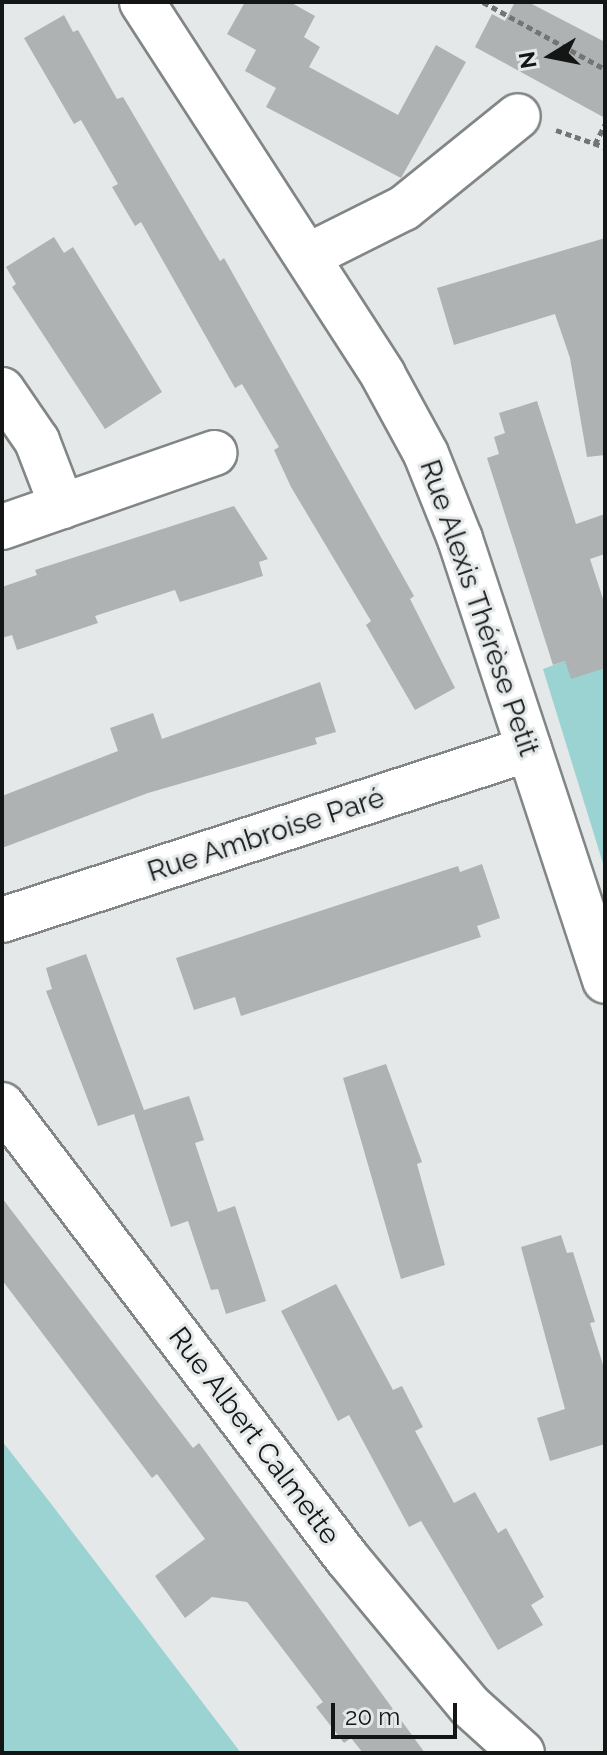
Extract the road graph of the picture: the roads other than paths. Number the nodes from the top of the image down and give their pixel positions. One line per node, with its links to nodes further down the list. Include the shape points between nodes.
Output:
1 (142, 2): 3 (street, Rue Alexis Thérèse Petit)
2 (518, 116): 3 (street, via 404,208)
3 (308, 256): 8 (street, Rue Alexis Thérèse Petit, via 399,403 437,479)
4 (2, 390): 6 (street, via 37,441)
5 (215, 453): 6 (street)
6 (62, 506): 7 (street)
7 (2, 527)
8 (529, 749): 9 (street, Rue Ambroise Paré); 10 (street, Rue Alexis Thérèse Petit)
9 (2, 920)
10 (605, 981)
11 (2, 1105): 12 (street, Rue Albert Calmette, via 347,1558 470,1706)
12 (522, 1753)

